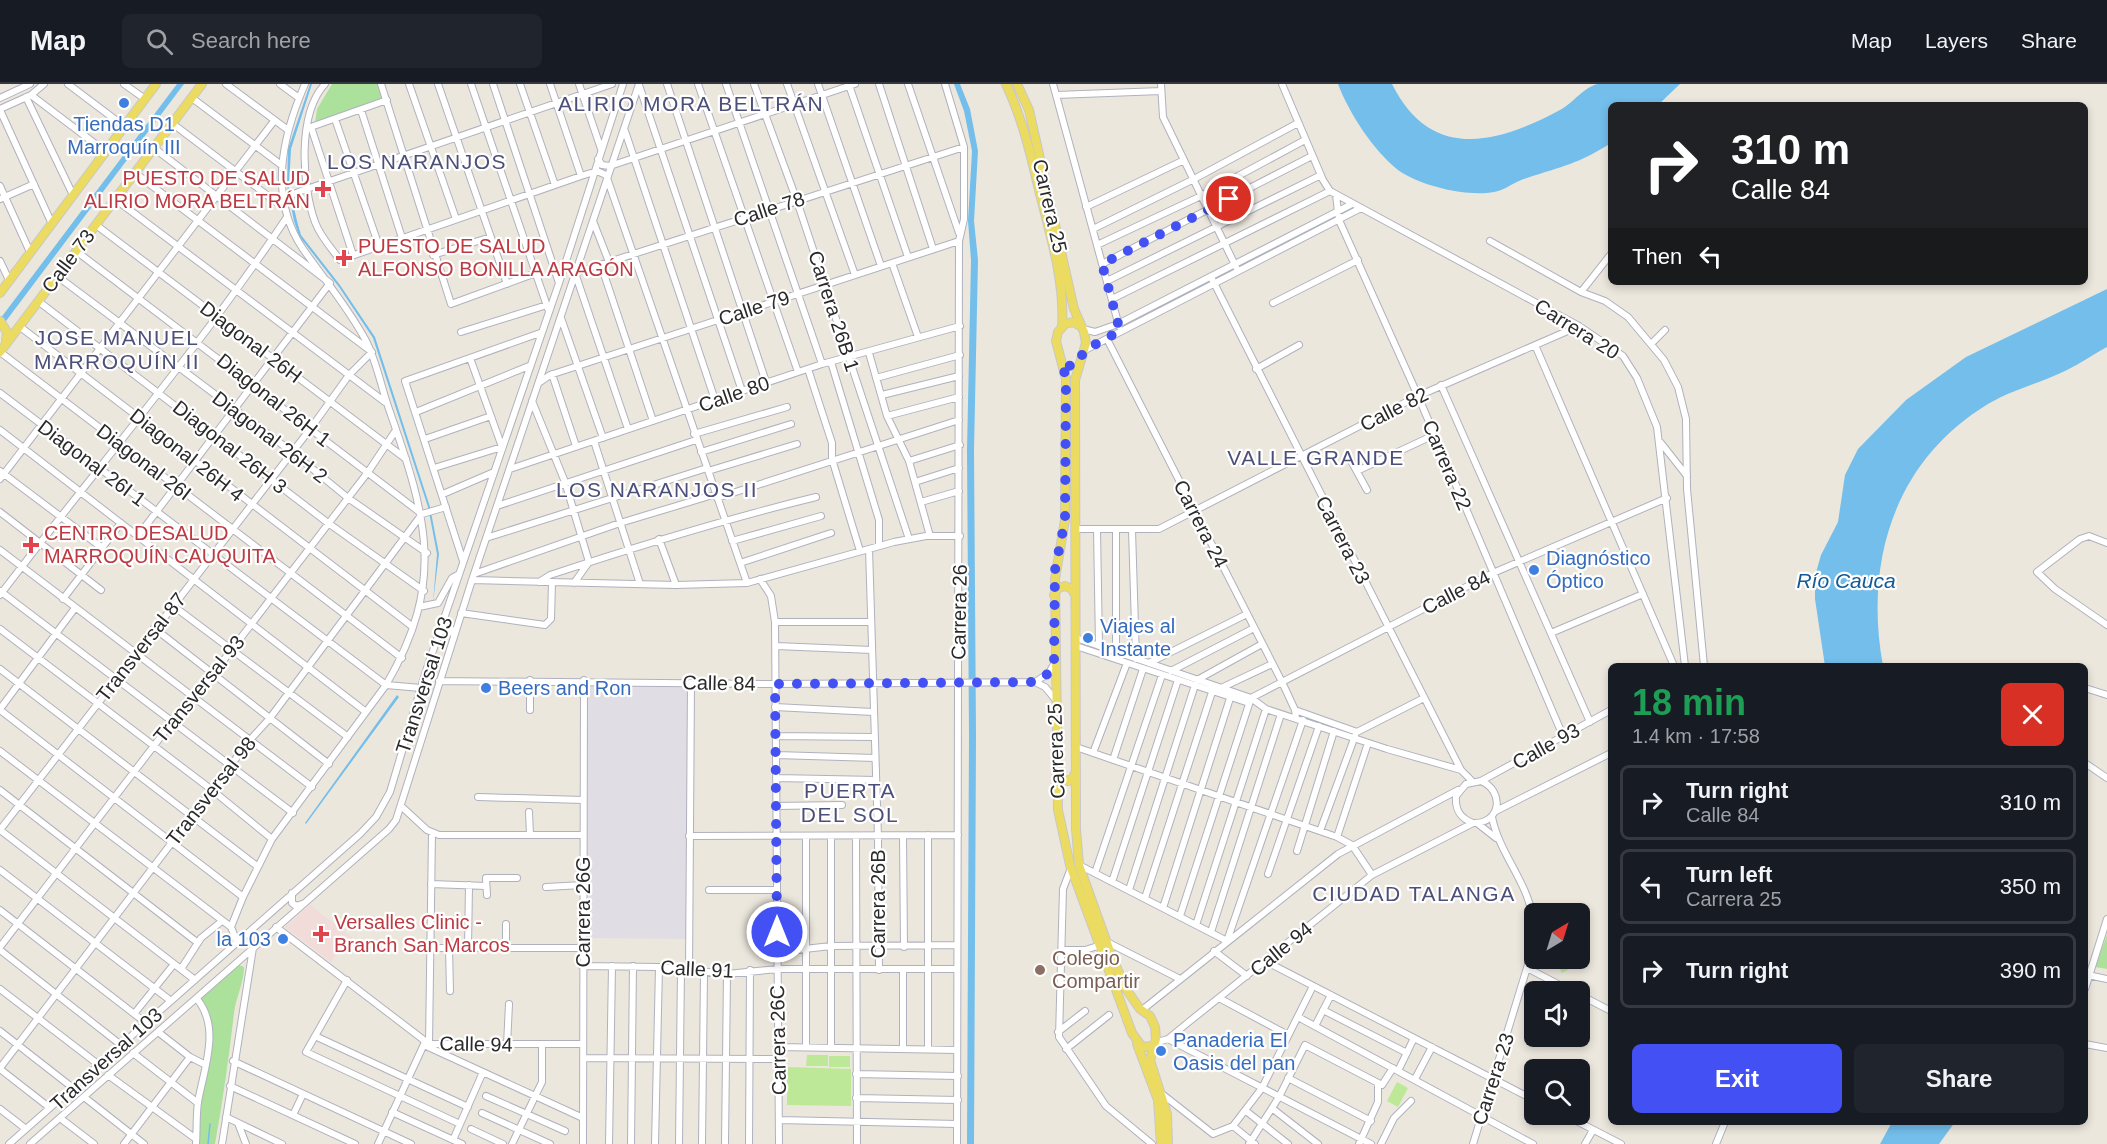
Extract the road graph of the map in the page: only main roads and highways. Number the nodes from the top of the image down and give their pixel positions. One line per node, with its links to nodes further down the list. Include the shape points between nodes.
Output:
1 (156, 84): 5 (main road, Calle 73)
2 (202, 84): 9 (main road, Calle 73)
3 (1006, 84): 7 (main road, Carrera 25, via 1021,115 1047,223 1062,301)
4 (1017, 84): 8 (main road, Carrera 25, via 1029,110 1074,309)
5 (0, 293)
6 (0, 321): 9 (main road, via 7,332)
7 (1062, 327): 8 (main road, via 1073,322); 11 (main road, via 1056,346)
8 (1083, 329): 10 (main road, via 1085,350)
9 (2, 350)
10 (1080, 362): 11 (main road, via 1072,366); 13 (main road, Carrera 25, via 1075,381)
11 (1062, 363): 12 (main road, Carrera 25, via 1066,378 1065,520)
12 (1054, 595): 13 (main road, via 1065,586); 15 (main road, Carrera 25)
13 (1075, 596): 14 (main road, Carrera 25)
14 (1076, 769): 15 (main road, via 1068,781 1059,778); 16 (main road, Carrera 25)
15 (1056, 770): 16 (main road, Carrera 25, via 1058,810)
16 (1075, 867): 17 (main road, Carrera 25)
17 (1104, 943): 18 (main road, Carrera 25); 19 (main road, Carrera 25)
18 (1141, 1010): 19 (main road, via 1132,1013); 21 (main road, Carrera 25, via 1150,1016 1155,1027)
19 (1129, 1021): 20 (main road, Carrera 25)
20 (1135, 1040): 21 (main road, via 1144,1048); 22 (main road, via 1158,1100)
21 (1153, 1045): 23 (main road, via 1150,1064 1168,1120)
22 (1161, 1144)
23 (1168, 1144)

